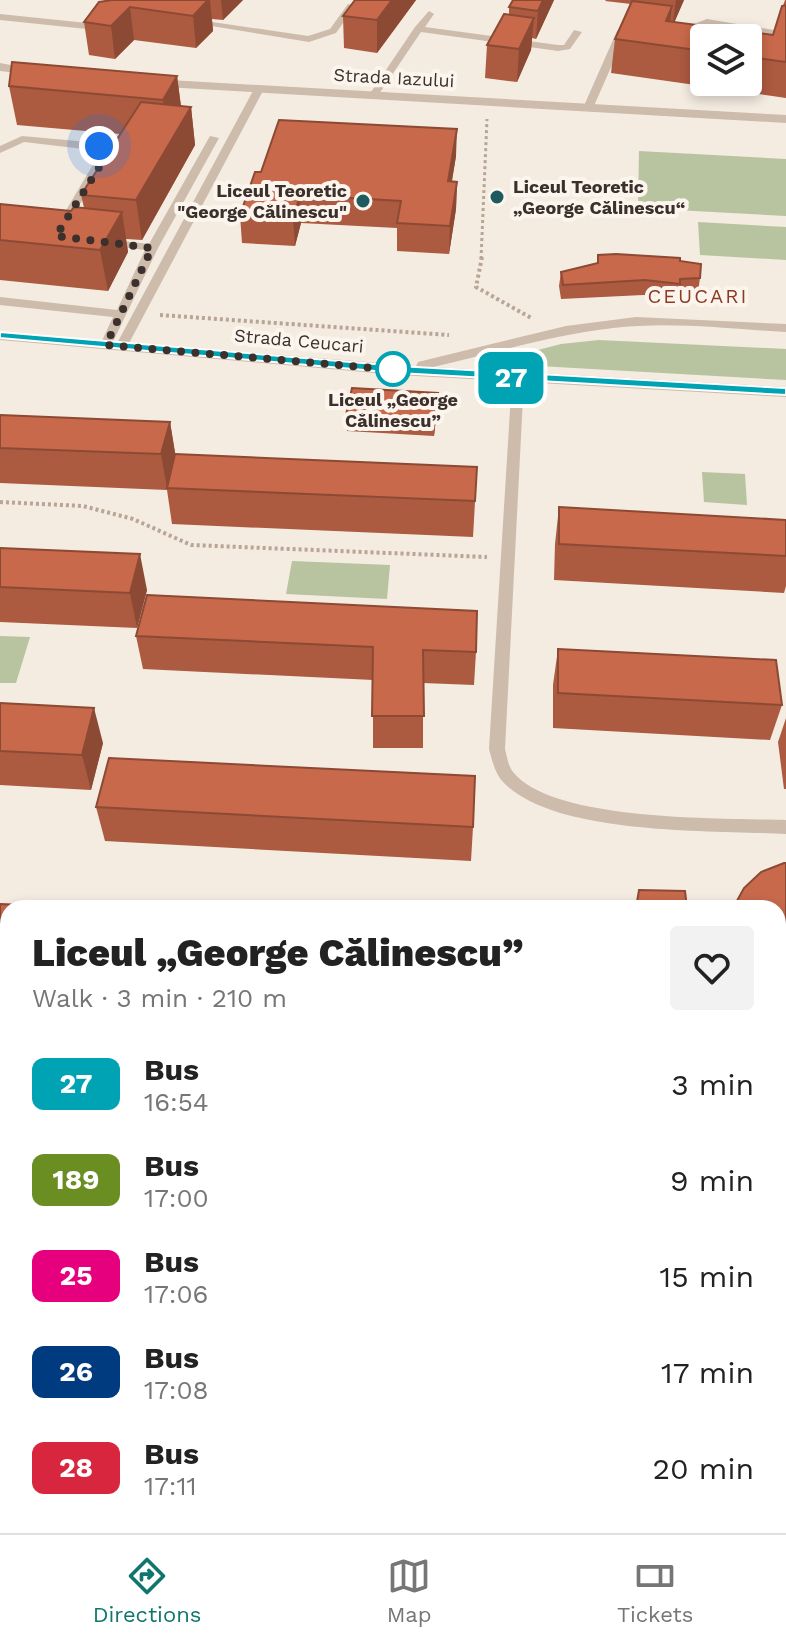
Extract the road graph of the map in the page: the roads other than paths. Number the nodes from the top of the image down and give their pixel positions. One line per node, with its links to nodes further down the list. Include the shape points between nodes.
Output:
1 (351, 6): 4 (lane, via 333,31 309,39)
2 (429, 14): 6 (lane)
3 (0, 17): 5 (lane)
4 (188, 21)
5 (124, 27)
6 (418, 29): 8 (lane, via 558,48 567,47); 15 (lane)
7 (638, 30): 16 (lane, via 623,28)
8 (577, 32)
9 (669, 34): 10 (lane, via 707,22)
10 (786, 35)
11 (0, 67): 12 (street)
12 (46, 72)
13 (138, 82): 14 (street, Strada Iazului)
14 (259, 89): 15 (street, Strada Iazului); 27 (lane, via 139,313)
15 (374, 95): 16 (street, Strada Iazului)
16 (588, 108): 17 (street, Strada Iazului)
17 (786, 119)
18 (214, 138): 22 (lane)
19 (0, 150): 20 (lane, via 22,139 107,150 56,236)
20 (70, 238)
21 (97, 241): 22 (lane)
22 (152, 248): 24 (lane)
23 (0, 301): 24 (lane)
24 (120, 314): 27 (lane)
25 (786, 328): 28 (street, via 617,322)
26 (0, 336): 27 (street, Strada Ceucari)
27 (114, 346): 28 (street, Strada Ceucari)
28 (398, 370): 29 (street, Strada Ceucari)
29 (518, 378): 30 (street, Strada Ceucari); 31 (lane, via 497,749 509,779 539,800 574,811)
30 (786, 392)
31 (786, 827)

